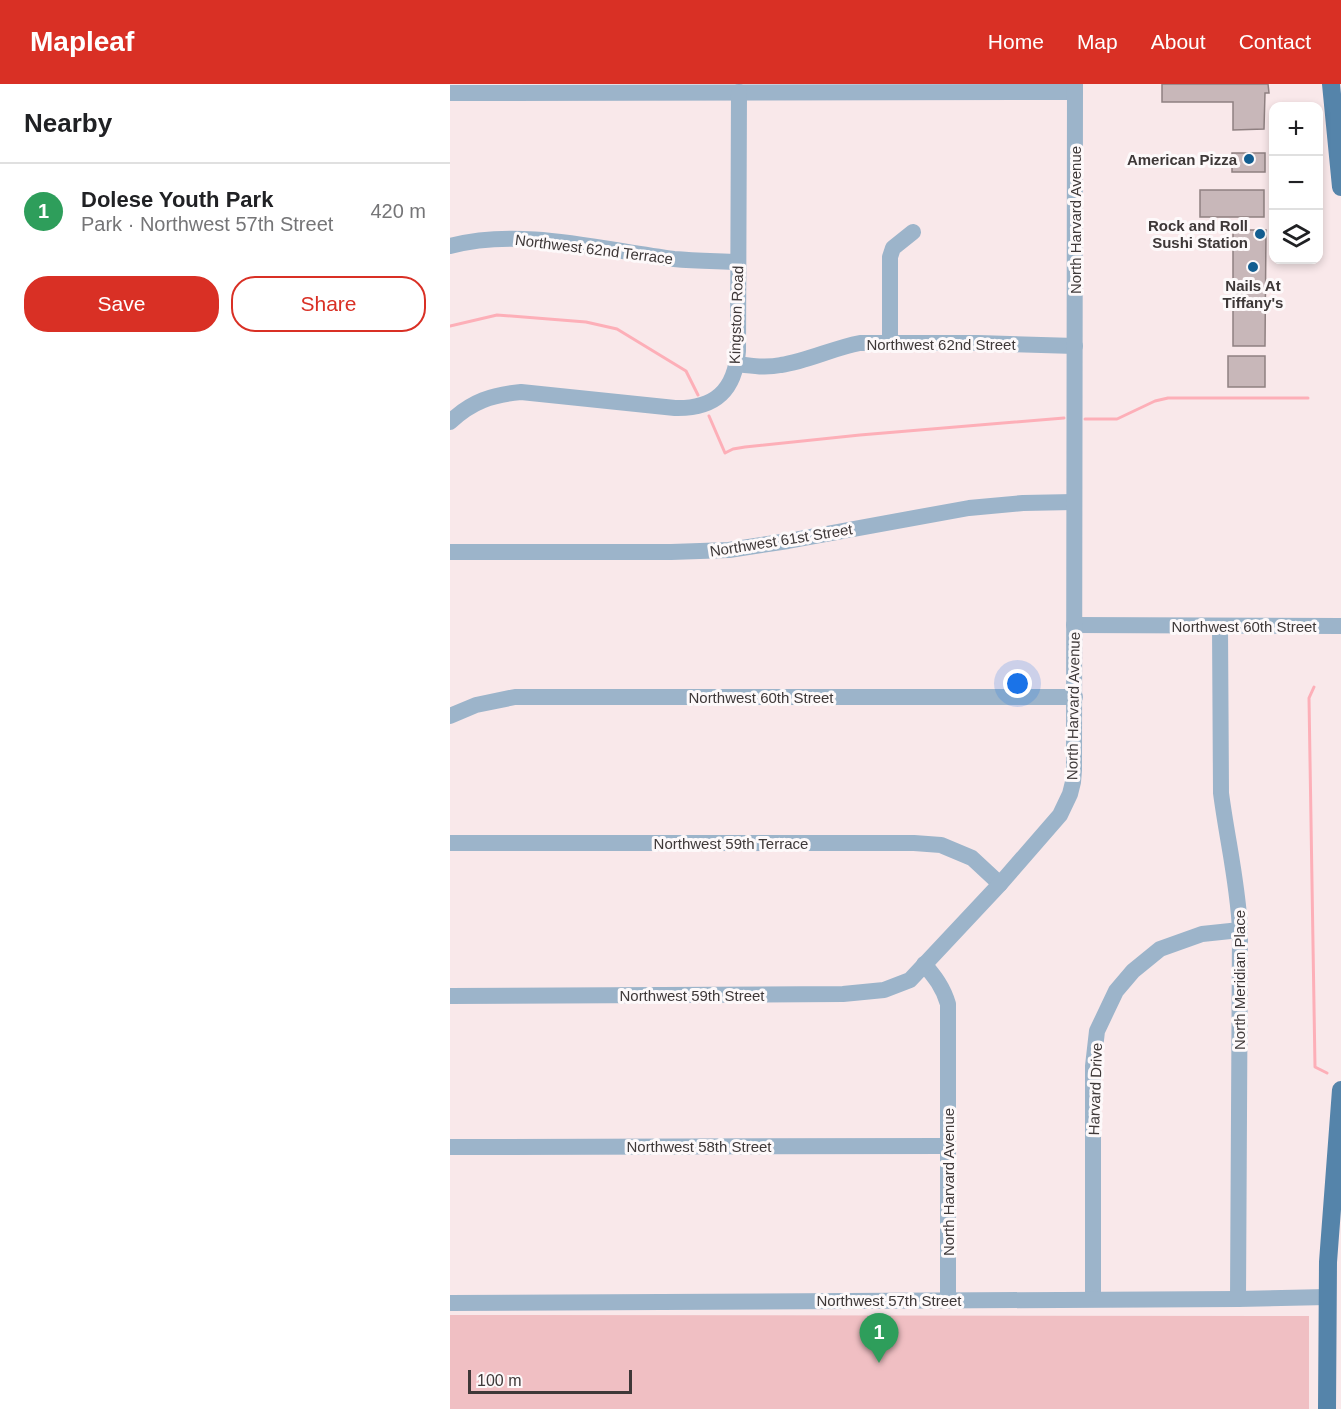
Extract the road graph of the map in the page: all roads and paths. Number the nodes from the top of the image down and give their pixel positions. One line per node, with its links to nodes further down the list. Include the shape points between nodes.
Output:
1 (1331, 84): 6 (main road)
2 (653, 88): 4 (street); 5 (street)
3 (1075, 88): 4 (street); 11 (street, North Harvard Avenue)
4 (739, 92): 9 (street, Kingston Road)
5 (450, 93)
6 (1341, 188)
7 (913, 232): 10 (street, via 893,248 890,257)
8 (450, 246): 9 (street, Northwest 62nd Terrace, via 481,240 532,240 674,259)
9 (738, 262): 12 (street, Kingston Road)
10 (890, 342): 11 (street, Northwest 62nd Street); 12 (street, Northwest 62nd Street, via 845,346 782,365)
11 (1075, 346): 14 (street, North Harvard Avenue)
12 (737, 364): 13 (street, Kingston Road, via 730,382 717,398 698,407 504,393 481,400)
13 (450, 422)
14 (1074, 502): 15 (street, Northwest 61st Street, via 990,505 729,550); 16 (street, North Harvard Avenue)
15 (450, 552)
16 (1074, 625): 17 (street, Northwest 60th Street); 19 (street, North Harvard Avenue)
17 (1220, 627): 18 (street, Northwest 60th Street); 23 (street, North Meridian Place, via 1221,793)
18 (1341, 627)
19 (1075, 697): 20 (street, Northwest 60th Street, via 515,698 476,705); 22 (street, North Harvard Avenue, via 1073,782 1065,806)
20 (450, 716)
21 (450, 843): 22 (street, Northwest 59th Terrace, via 941,845 972,858)
22 (1000, 884): 24 (street, North Harvard Avenue)
23 (1240, 930): 30 (street, Harvard Drive, via 1202,934 1161,949 1133,971 1116,992 1097,1031 1093,1066); 31 (street, North Meridian Place)
24 (924, 964): 25 (street, Northwest 59th Street, via 910,980 884,990 843,994); 27 (street, North Harvard Avenue, via 943,988 948,1004)
25 (450, 996)
26 (1341, 1090): 29 (main road)
27 (948, 1146): 28 (street, Northwest 58th Street); 32 (street, North Harvard Avenue)
28 (450, 1147)
29 (1328, 1297): 31 (street, Northwest 57th Street); 34 (main road)
30 (1093, 1299): 31 (street, Northwest 57th Street); 32 (street, Northwest 57th Street)
31 (1238, 1299)
32 (948, 1300): 33 (street, Northwest 57th Street)
33 (450, 1302)
34 (1327, 1409)

